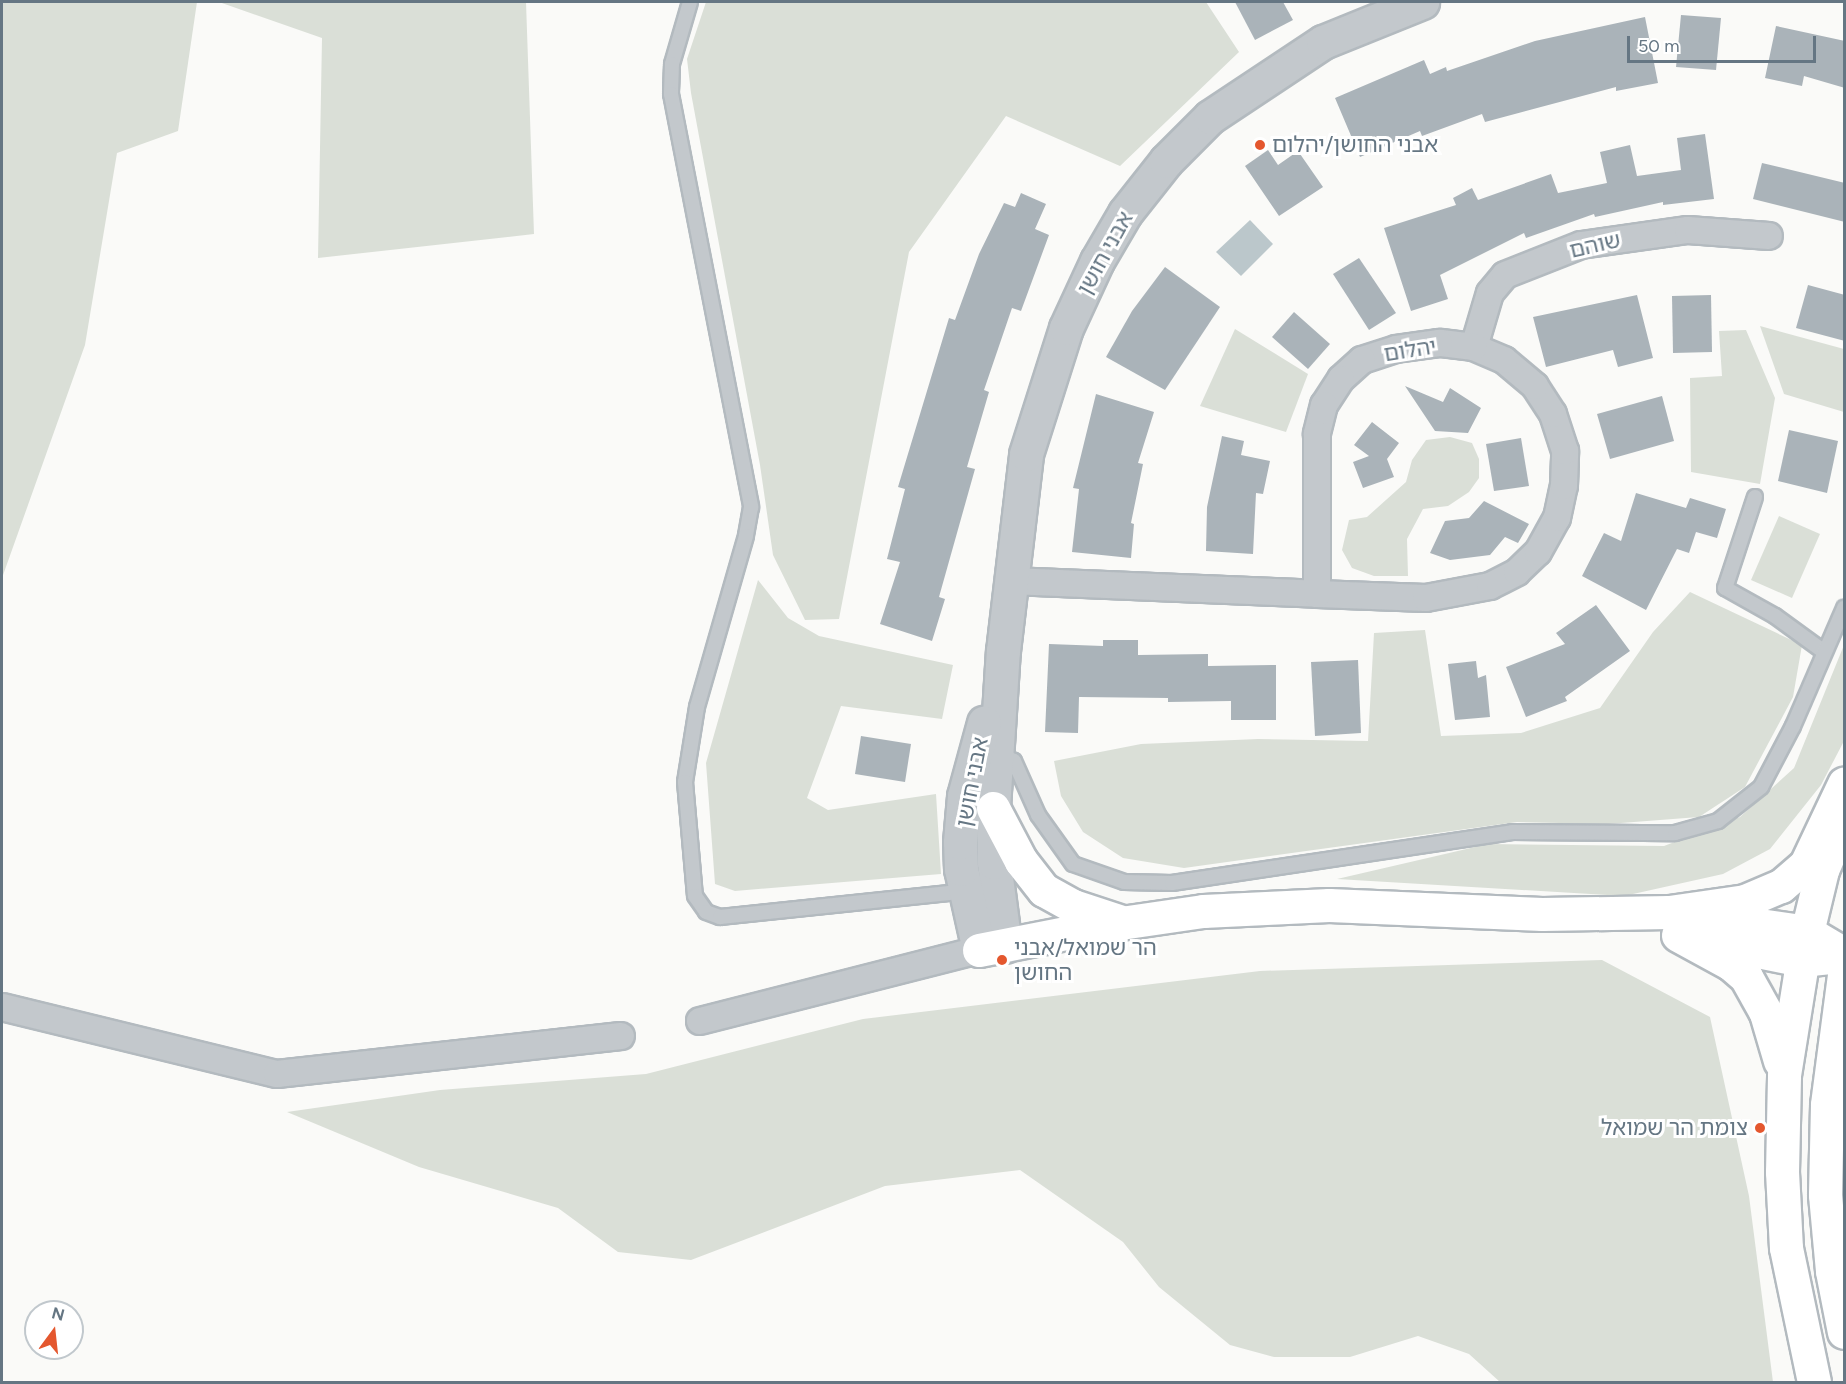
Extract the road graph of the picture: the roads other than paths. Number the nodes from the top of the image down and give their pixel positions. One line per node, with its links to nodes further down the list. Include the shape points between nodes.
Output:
1 (690, 2): 15 (lane, via 672,64 671,94 750,507 744,546 697,708 685,782 695,896 706,912 720,917)
2 (1422, 2): 6 (street, אבני חושן, via 1323,42 1259,82 1210,117 1166,161 1125,213 1097,261 1042,393 1026,454)
3 (1769, 236): 4 (street, שוהם, via 1688,230 1581,245 1505,275 1490,293)
4 (1474, 347): 7 (street, יהלום, via 1439,343 1396,349 1362,360 1324,405 1317,434); 7 (street, יהלום, via 1504,360 1535,386 1553,414 1565,451 1564,486 1557,518 1538,552 1517,572 1490,586 1457,595 1426,598)
5 (1755, 497): 10 (lane, via 1725,588 1775,616)
6 (1011, 581): 7 (street, יהלום); 9 (street, אבני חושן)
7 (1317, 594)
8 (1845, 608): 10 (lane)
9 (1003, 651): 11 (street, אבני חושן); 15 (street, אבני חושן, via 964,796 960,842)
10 (1823, 651): 11 (lane, via 1793,726 1761,787 1718,821 1675,833 1512,832 1172,883 1124,882 1073,864 1038,815 1025,778 1014,761)
11 (996, 754): 13 (street, אבני חושן)
12 (1845, 784): 17 (main road, via 1806,864 1781,886)
13 (993, 808): 16 (main road, via 1022,861 1044,890 1073,906); 19 (street, אבני חושן)
14 (1845, 819): 18 (main road, via 1822,870)
15 (966, 891): 19 (street, אבני חושן)
16 (1124, 922): 17 (main road, via 1203,912 1329,906); 19 (main road)
17 (1673, 923): 18 (main road); 25 (main road, via 1746,977 1766,1013)
18 (1804, 946): 20 (main road); 25 (main road)
19 (992, 948): 23 (street)
20 (1845, 955)
21 (1845, 975): 26 (main road, via 1827,1105 1825,1195 1832,1271)
22 (2, 1007): 24 (street, via 277,1074)
23 (700, 1021)
24 (621, 1036)
25 (1784, 1075): 27 (main road, via 1782,1172 1786,1248)
26 (1845, 1332)
27 (1814, 1383)

